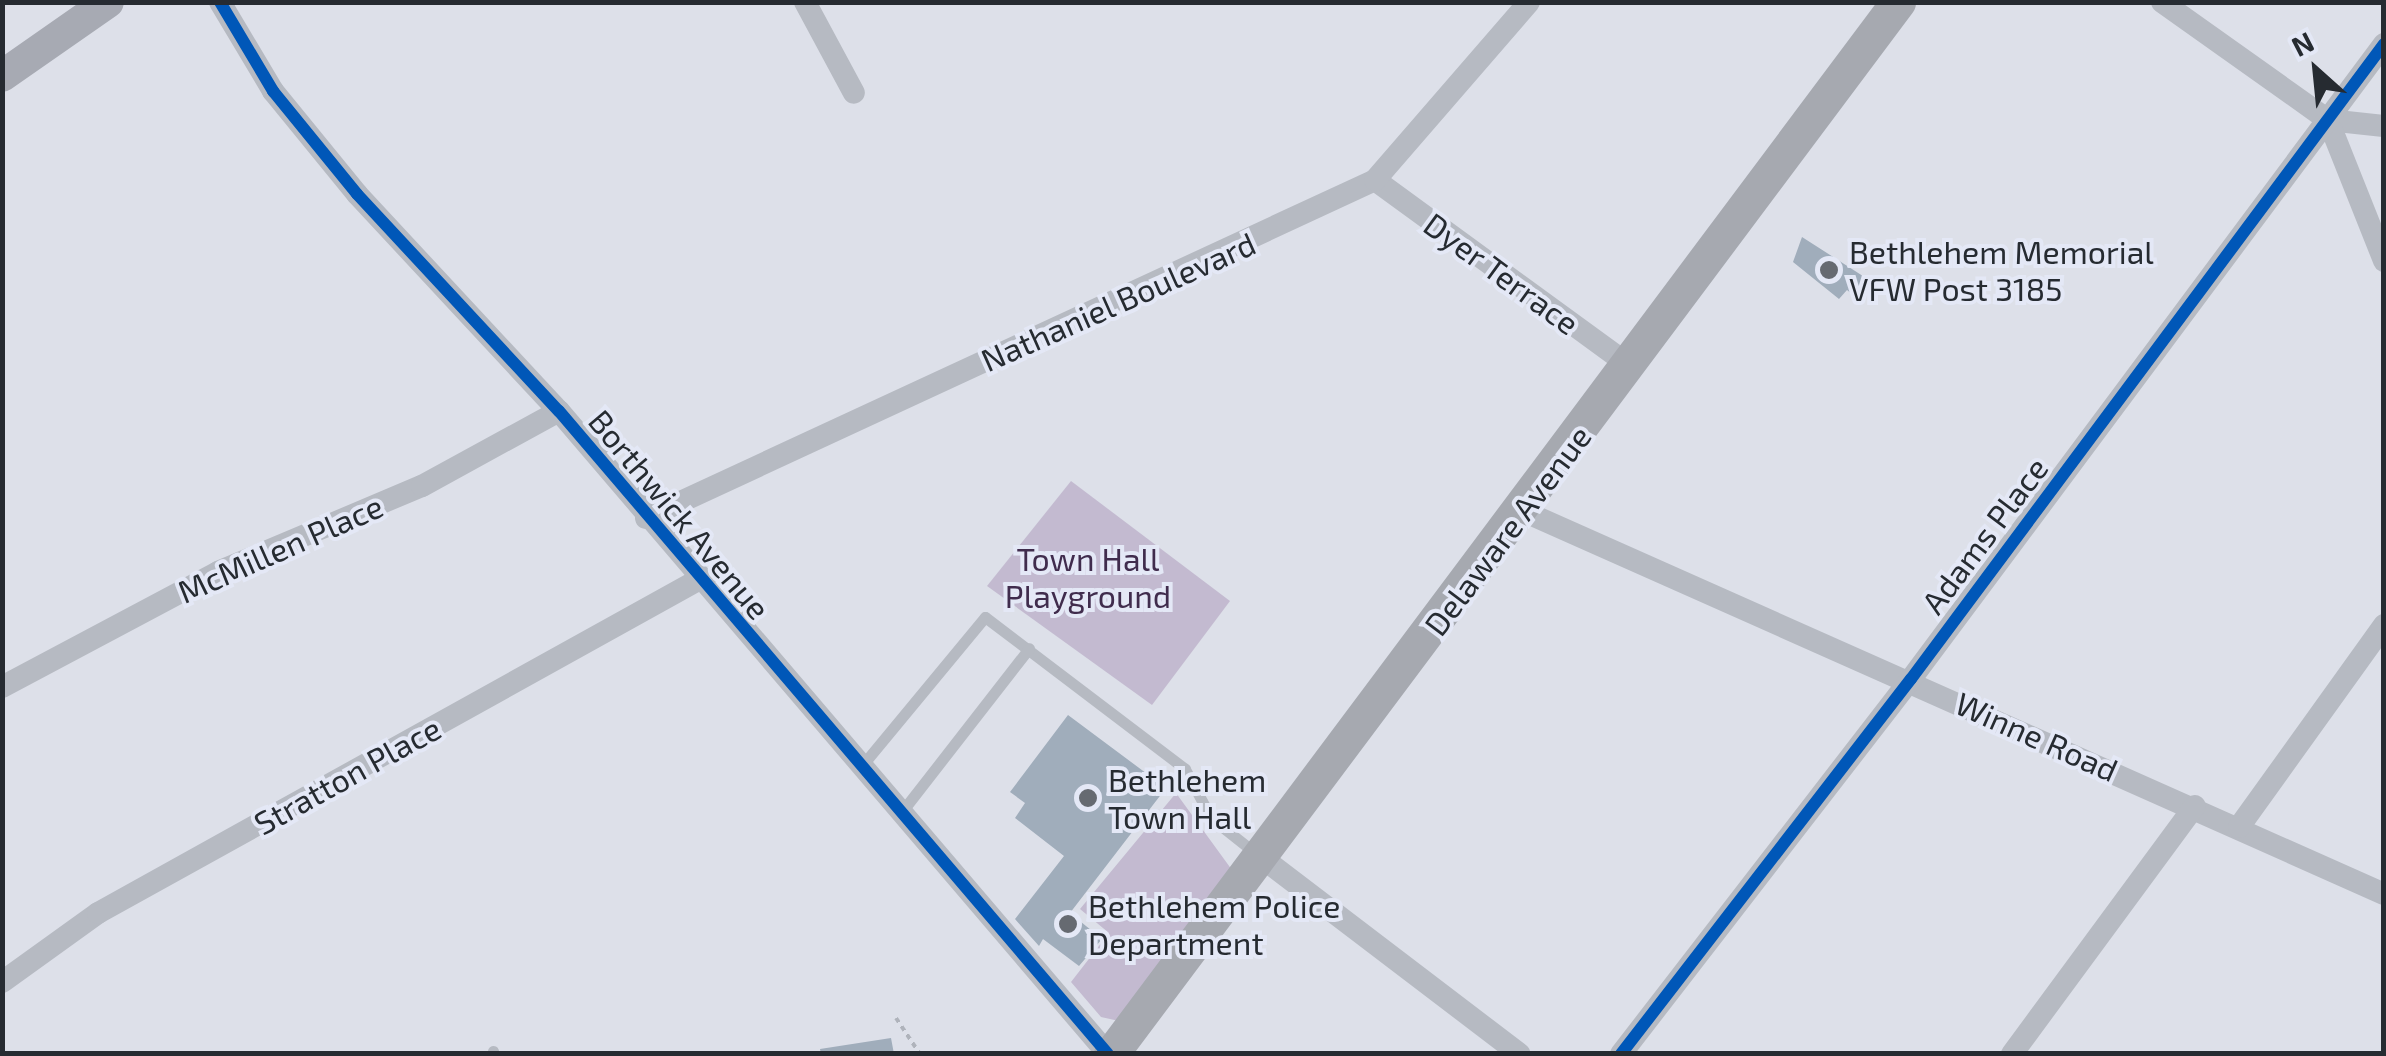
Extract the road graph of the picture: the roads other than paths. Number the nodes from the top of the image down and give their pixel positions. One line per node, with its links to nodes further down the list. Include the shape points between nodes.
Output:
1 (108, 2): 8 (main road)
2 (220, 2): 15 (street, Borthwick Avenue, via 273,91 345,179)
3 (805, 2): 9 (street)
4 (1529, 2): 12 (street, Nathaniel Boulevard)
5 (1898, 2): 14 (main road, Delaware Avenue)
6 (2179, 7): 10 (street)
7 (2384, 44): 10 (street, Adams Place)
8 (2, 76)
9 (854, 92)
10 (2328, 120): 11 (street); 13 (street); 21 (street, Adams Place)
11 (2384, 126)
12 (1375, 180): 14 (street, Dyer Terrace); 17 (street, Nathaniel Boulevard)
13 (2384, 260)
14 (1629, 365): 16 (main road, Delaware Avenue)
15 (558, 411): 17 (street, Borthwick Avenue); 22 (street, McMillen Place, via 422,486 218,572)
16 (1523, 511): 21 (street, Winne Road); 27 (main road, Delaware Avenue)
17 (646, 518): 18 (street, Borthwick Avenue)
18 (698, 580): 23 (street, Borthwick Avenue); 29 (street, Stratton Place, via 98,913)
19 (2384, 624): 26 (street)
20 (1030, 648): 23 (lane, via 985,618); 25 (lane); 27 (lane, via 1185,769 1212,818)
21 (1910, 680): 24 (street, Winne Road); 32 (street, Adams Place)
22 (2, 687)
23 (860, 769): 25 (street, Borthwick Avenue)
24 (2195, 806): 26 (street, Winne Road); 33 (street)
25 (899, 815): 30 (street, Borthwick Avenue)
26 (2240, 826): 28 (street, Winne Road)
27 (1261, 858): 30 (main road, Delaware Avenue); 31 (street)
28 (2384, 894)
29 (2, 982)
30 (1109, 1054)
31 (1520, 1054)
32 (1621, 1054)
33 (2012, 1054)

